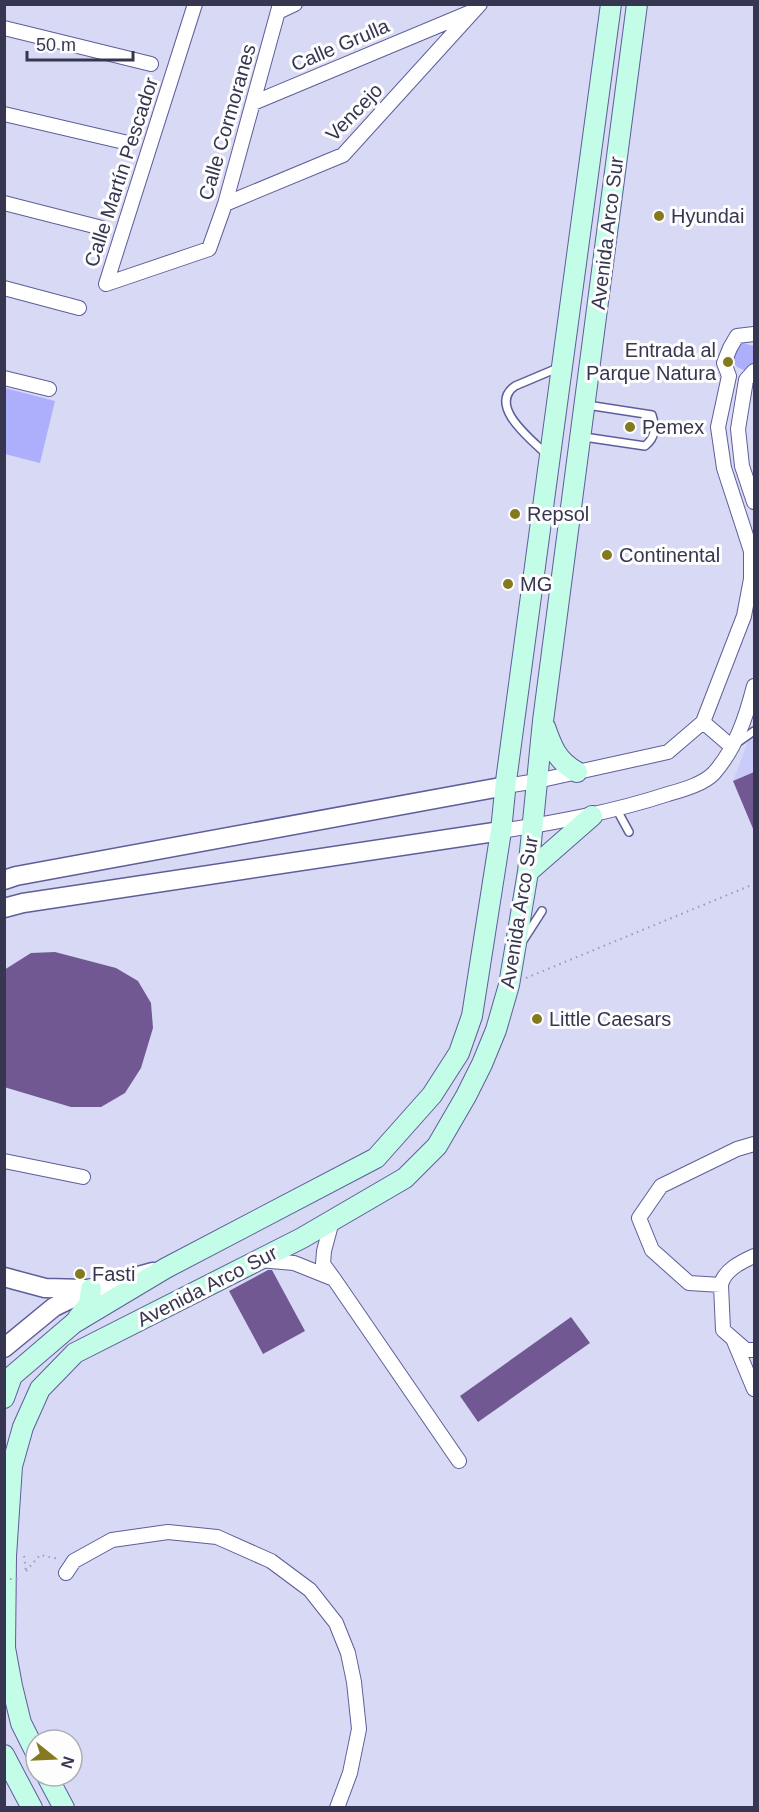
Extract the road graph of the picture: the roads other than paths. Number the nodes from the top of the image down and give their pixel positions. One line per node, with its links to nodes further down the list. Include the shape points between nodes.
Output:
1 (195, 4): 15 (street, Calle Martín Pescador, via 106,284)
2 (295, 4): 6 (street)
3 (611, 4): 19 (main road, Avenida Arco Sur)
4 (637, 4): 24 (main road, Avenida Arco Sur)
5 (478, 7): 9 (street, Calle Grulla); 13 (street, Vencejo, via 343,155)
6 (279, 8): 9 (street, Calle Cormoranes)
7 (4, 28): 8 (street)
8 (151, 64)
9 (253, 103): 13 (street, Calle Cormoranes)
10 (4, 114): 11 (street)
11 (124, 142)
12 (4, 203): 14 (street)
13 (225, 204): 15 (street, Calle Cormoranes)
14 (102, 228)
15 (209, 249)
16 (4, 288): 17 (street)
17 (79, 308)
18 (754, 334): 21 (street, via 737,336 724,363)
19 (562, 366): 26 (main road, Avenida Arco Sur); 26 (lane, via 510,389 506,404 507,413)
20 (750, 375): 21 (street); 27 (street, via 738,429 742,466)
21 (729, 376): 28 (street, via 718,427 724,468)
22 (4, 378): 23 (street)
23 (49, 389)
24 (585, 404): 25 (main road, Avenida Arco Sur); 25 (lane, via 652,415 656,426 652,440 645,446)
25 (581, 436): 31 (main road, Avenida Arco Sur)
26 (550, 458): 37 (main road, Avenida Arco Sur)
27 (754, 502)
28 (751, 545): 29 (street)
29 (750, 605): 32 (street)
30 (754, 686): 34 (street)
31 (543, 721): 35 (main road, via 555,753 565,766); 36 (main road, Avenida Arco Sur)
32 (703, 722): 34 (street); 35 (street, via 668,752)
33 (754, 731): 34 (lane)
34 (732, 747): 38 (street, via 712,775 686,789)
35 (577, 772): 36 (street)
36 (537, 782): 37 (street); 40 (main road, Avenida Arco Sur)
37 (506, 786): 41 (main road, Avenida Arco Sur); 44 (street)
38 (617, 810): 39 (street); 42 (lane)
39 (592, 816): 40 (street); 43 (main road)
40 (532, 826): 41 (street); 43 (main road, Avenida Arco Sur)
41 (501, 831): 45 (street); 56 (main road, Avenida Arco Sur, via 472,1016 459,1053 432,1095 376,1158)
42 (629, 832)
43 (528, 872): 47 (main road, Avenida Arco Sur)
44 (4, 880)
45 (4, 908)
46 (542, 911): 47 (lane)
47 (516, 951): 53 (main road, Avenida Arco Sur, via 483,1064 436,1146 405,1178)
48 (754, 1144): 49 (street)
49 (737, 1149): 50 (street); 59 (street, via 661,1186 639,1218 652,1250 689,1283)
50 (754, 1150)
51 (4, 1161): 52 (street)
52 (83, 1177)
53 (332, 1221): 55 (main road, Avenida Arco Sur); 58 (street, via 323,1264)
54 (754, 1256): 59 (street, via 736,1264)
55 (257, 1260): 58 (street, via 294,1263); 69 (main road, Avenida Arco Sur, via 75,1353 40,1389 12,1466 6,1556 5,1648)
56 (166, 1268): 60 (street); 61 (main road, Avenida Arco Sur)
57 (4, 1277): 60 (street, via 45,1288)
58 (334, 1279): 67 (street)
59 (721, 1285): 62 (street, via 723,1330)
60 (91, 1289): 61 (main road, via 89,1304); 63 (street, via 54,1307)
61 (74, 1323): 66 (main road, Avenida Arco Sur, via 12,1376)
62 (734, 1339): 64 (street, via 746,1350); 65 (street)
63 (4, 1348)
64 (754, 1350)
65 (754, 1389)
66 (4, 1398)
67 (459, 1461)
68 (70, 1567): 74 (street, via 112,1540 168,1532 217,1537 271,1561 310,1590 336,1623 354,1682 359,1729)
69 (24, 1729)
70 (4, 1755): 72 (main road)
71 (53, 1788): 73 (main road)
72 (32, 1808)
73 (64, 1808)
74 (338, 1808)

